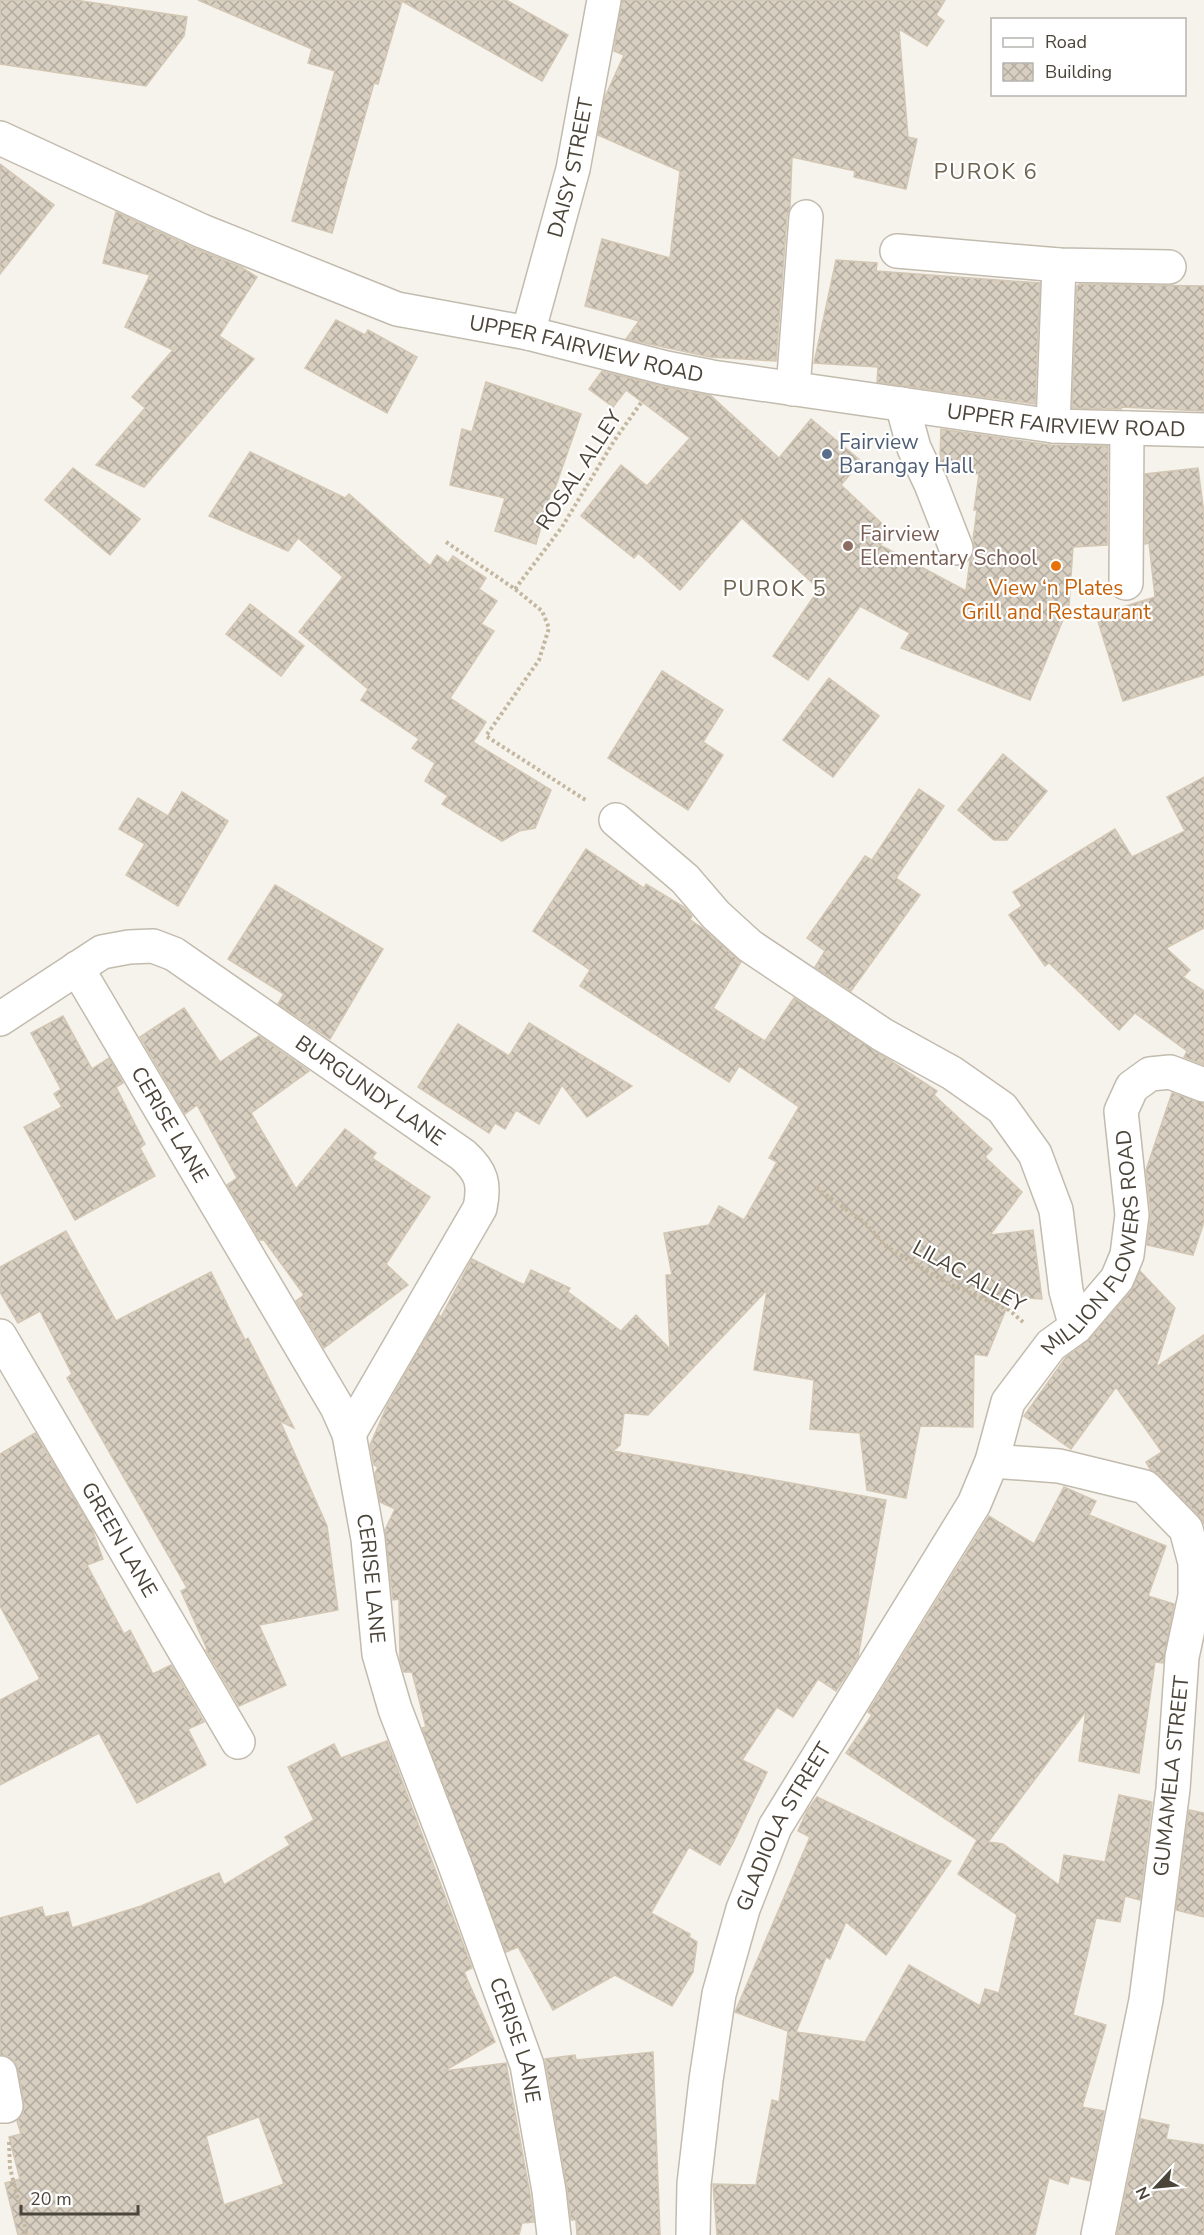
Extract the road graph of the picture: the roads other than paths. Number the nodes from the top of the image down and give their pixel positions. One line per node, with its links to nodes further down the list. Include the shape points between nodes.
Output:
1 (604, 0): 7 (street, DAISY STREET, via 573,169)
2 (0, 138): 7 (street, UPPER FAIRVIEW ROAD, via 202,231 397,309)
3 (806, 217): 8 (street)
4 (897, 251): 5 (street)
5 (1059, 265): 6 (street); 10 (street)
6 (1169, 267)
7 (528, 333): 8 (street, UPPER FAIRVIEW ROAD, via 666,368)
8 (792, 389): 9 (street, UPPER FAIRVIEW ROAD)
9 (902, 404): 10 (street, UPPER FAIRVIEW ROAD); 13 (street, via 914,448)
10 (1053, 426): 11 (street, UPPER FAIRVIEW ROAD)
11 (1127, 428): 12 (street, UPPER FAIRVIEW ROAD); 14 (street)
12 (1204, 430)
13 (956, 548)
14 (1126, 583)
15 (616, 820): 20 (street, via 684,879 750,946 1002,1108 1035,1154 1056,1209 1066,1291)
16 (77, 968): 17 (street, BURGUNDY LANE); 21 (street, CERISE LANE); 21 (street, BURGUNDY LANE, via 102,952 129,947 153,946 174,954 476,1167 482,1182 480,1208)
17 (0, 1019)
18 (1204, 1085): 20 (street, MILLION FLOWERS ROAD, via 1170,1072 1150,1074 1132,1088 1121,1111 1132,1215 1127,1255 1117,1279)
19 (0, 1336): 23 (street, GREEN LANE)
20 (1063, 1336): 22 (street, MILLION FLOWERS ROAD, via 1008,1402)
21 (350, 1434): 26 (street, CERISE LANE, via 368,1539 379,1654 395,1709 527,2065)
22 (992, 1461): 27 (street, GLADIOLA STREET, via 974,1504 775,1827 742,1909 719,1994 706,2080 694,2184); 28 (street, GUMAMELA STREET, via 1059,1466 1145,1487 1186,1529 1195,1563 1195,1596 1182,1657 1173,1789 1146,2000)
23 (238, 1742)
24 (0, 2073): 25 (street)
25 (3, 2106)
26 (554, 2235)
27 (693, 2235)
28 (1098, 2235)

